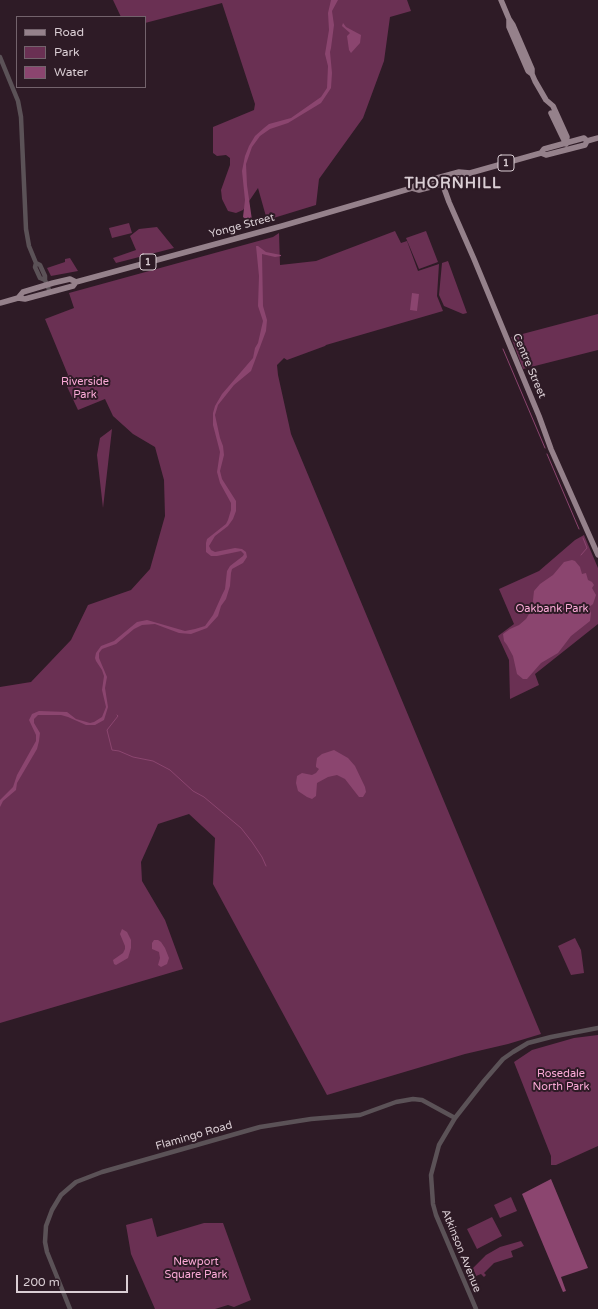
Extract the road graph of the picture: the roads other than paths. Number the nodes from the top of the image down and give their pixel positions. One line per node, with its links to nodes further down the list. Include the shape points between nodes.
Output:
1 (501, 0): 5 (main road, via 539,89 553,106 567,137)
2 (0, 57): 13 (street, via 18,102 21,117 29,246 40,278)
3 (598, 138): 4 (main road, Yonge Street / 1)
4 (587, 141): 5 (main road, Yonge Street / 1, via 584,138); 6 (main road, Yonge Street / 1, via 585,145)
5 (566, 143): 6 (main road); 7 (main road, Yonge Street / 1, via 544,149)
6 (568, 150): 7 (main road, Yonge Street / 1, via 546,155)
7 (541, 153): 8 (main road, Yonge Street / 1)
8 (470, 173): 9 (main road, Yonge Street / 1, via 459,172); 10 (main road, Yonge Street / 1)
9 (440, 177): 10 (main road, Centre Street); 11 (main road, Yonge Street / 1)
10 (442, 184): 11 (main road, Yonge Street / 1, via 419,190); 19 (main road, Centre Street)
11 (412, 188): 14 (main road, Yonge Street / 1)
12 (63, 280): 13 (main road, Yonge Street / 1); 14 (main road, Yonge Street / 1, via 70,279); 15 (main road)
13 (46, 282): 16 (street); 17 (main road, Yonge Street / 1, via 23,292)
14 (76, 282): 15 (main road, Yonge Street / 1)
15 (66, 288): 16 (main road, Yonge Street / 1)
16 (50, 292): 17 (main road, Yonge Street / 1, via 25,299)
17 (18, 298): 18 (main road, Yonge Street / 1)
18 (0, 303)
19 (598, 556)
20 (598, 1028): 21 (street, Atkinson Avenue, via 528,1043 513,1052 484,1081)
21 (455, 1118): 22 (street, Flamingo Road, via 422,1100 413,1099 396,1102 360,1115 260,1127 102,1172 76,1182 61,1195 55,1205 46,1226 45,1242); 23 (street, Atkinson Avenue, via 439,1145 431,1175 431,1192 436,1214)
22 (70, 1309)
23 (476, 1309)

